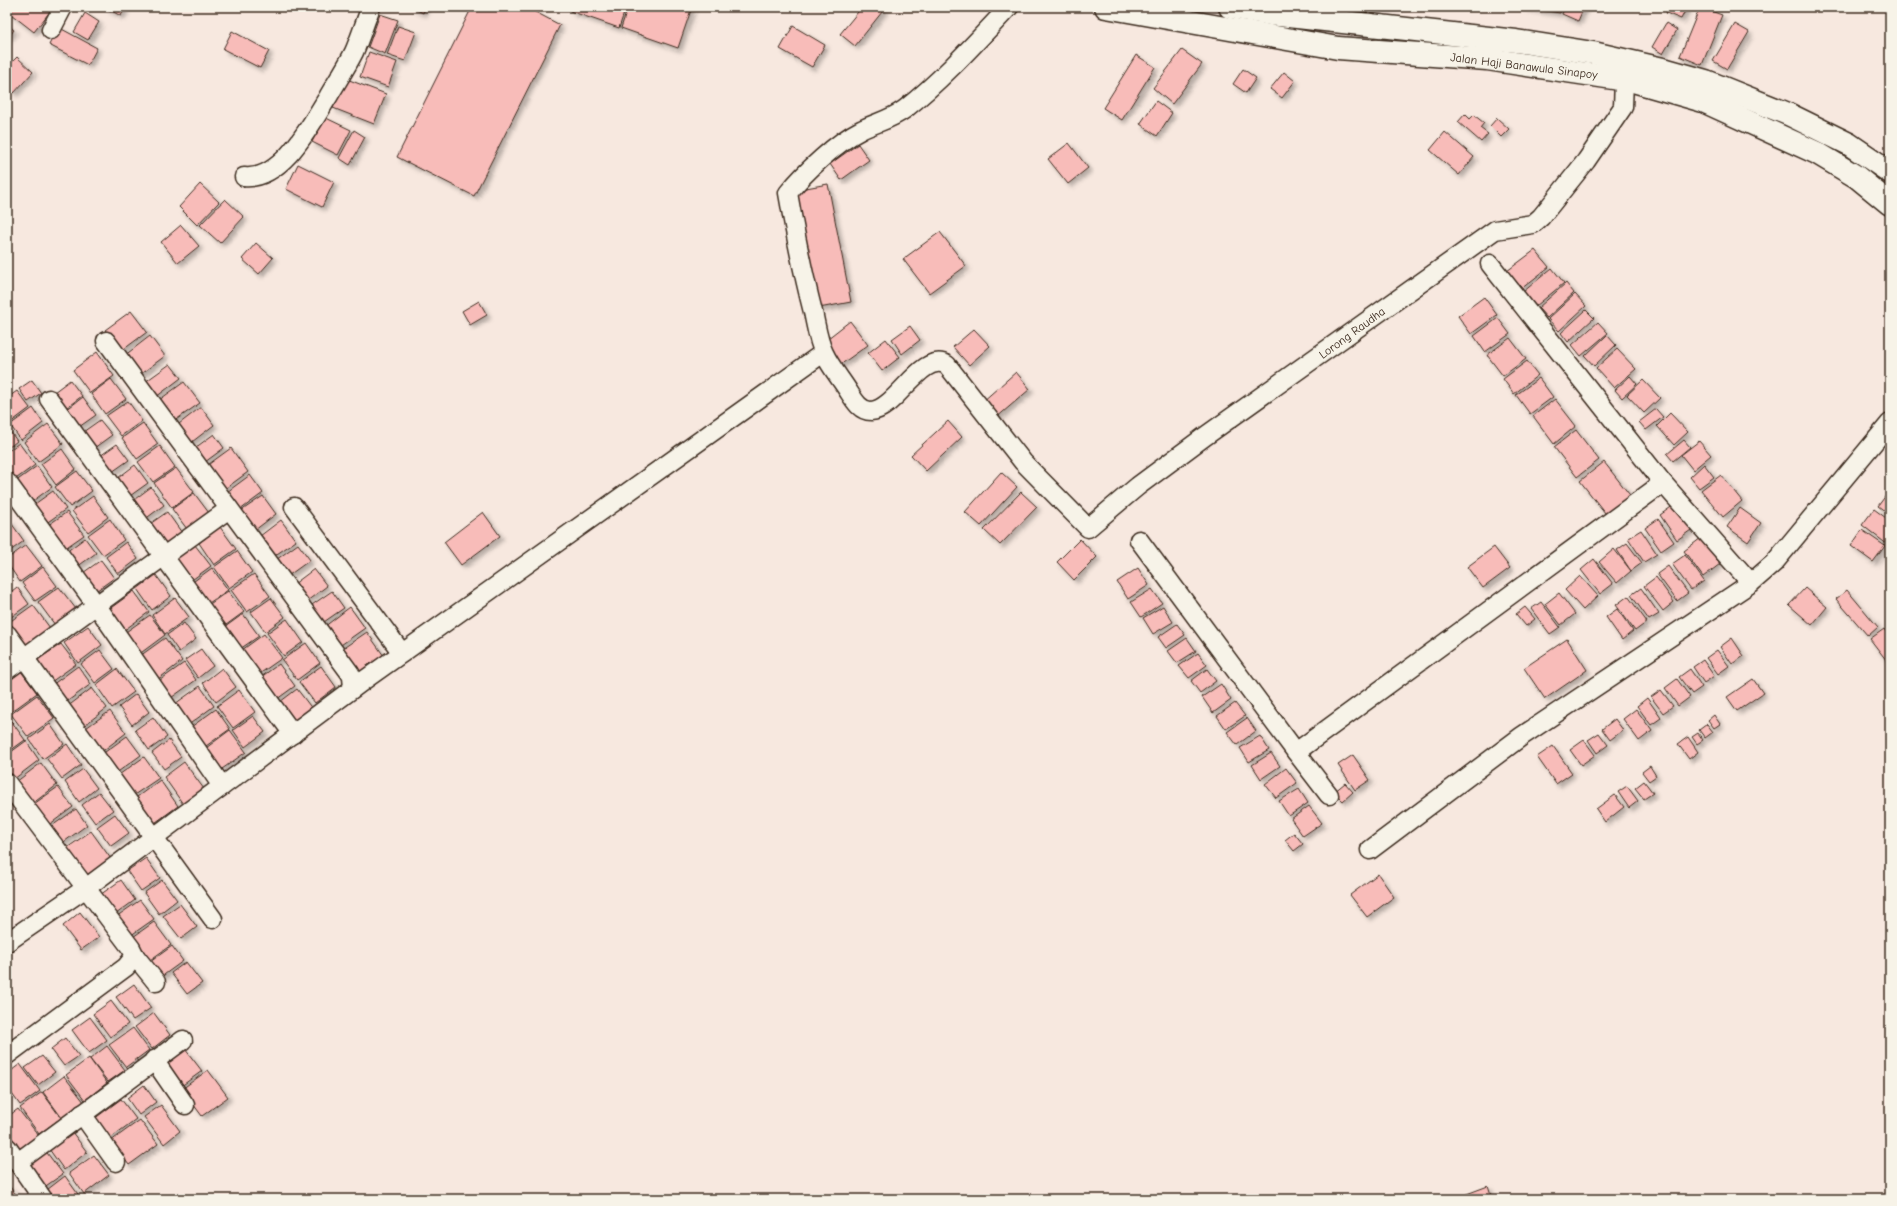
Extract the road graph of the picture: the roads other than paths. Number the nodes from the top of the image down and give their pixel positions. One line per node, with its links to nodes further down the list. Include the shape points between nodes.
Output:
1 (63, 7): 7 (street)
2 (371, 7): 10 (street, via 350,60 294,148 272,170 252,178)
3 (1009, 7): 14 (street, via 942,77 891,118 849,137 804,175 788,193 801,264)
4 (1106, 7): 8 (highway, Jalan Haji Banawula Sinapoy, via 1338,48 1488,59)
5 (1230, 7): 6 (highway, Jalan Haji Banawula Sinapoy, via 1270,14)
6 (1334, 14): 9 (highway, Jalan Haji Banawula Sinapoy, via 1593,53 1706,81 1788,114 1848,144)
7 (51, 30)
8 (1624, 80): 11 (highway, Jalan Haji Banawula Sinapoy, via 1703,101 1768,129 1817,153 1856,177); 14 (street, Lorong Raudha, via 1623,107 1586,161 1541,218 1533,224 1495,230 1204,437 1138,486 1088,528 1023,462 947,365 937,362 927,366 890,401 877,410 870,411 858,406)
9 (1890, 172)
10 (244, 177)
11 (1890, 204)
12 (1490, 264): 18 (street)
13 (106, 341): 20 (street)
14 (823, 353): 26 (street)
15 (49, 399): 22 (street)
16 (1890, 423): 23 (street, via 1774,562)
17 (7, 482): 24 (street)
18 (1663, 483): 23 (street); 31 (street)
19 (294, 507): 26 (street)
20 (229, 509): 22 (street); 29 (street, via 350,673)
21 (1139, 540): 31 (street)
22 (164, 557): 24 (street); 30 (street)
23 (1751, 582): 36 (street, via 1522,736)
24 (96, 606): 27 (street); 33 (street)
25 (7, 634): 27 (street)
26 (402, 653): 29 (street)
27 (24, 657): 28 (street); 35 (street)
28 (7, 670)
29 (353, 688): 30 (street)
30 (293, 734): 33 (street)
31 (1296, 752): 34 (street)
32 (7, 783): 37 (street)
33 (222, 786): 35 (street)
34 (1328, 795)
35 (154, 836): 37 (street); 38 (street)
36 (1370, 850)
37 (86, 888): 39 (street); 40 (street)
38 (213, 919)
39 (7, 942)
40 (135, 956): 41 (street); 43 (street, via 126,967)
41 (156, 982)
42 (182, 1040): 44 (street)
43 (7, 1055)
44 (154, 1060): 45 (street); 46 (street)
45 (185, 1105)
46 (82, 1114): 48 (street); 49 (street)
47 (7, 1147): 48 (street)
48 (18, 1162): 50 (street)
49 (116, 1162)
50 (43, 1199)

